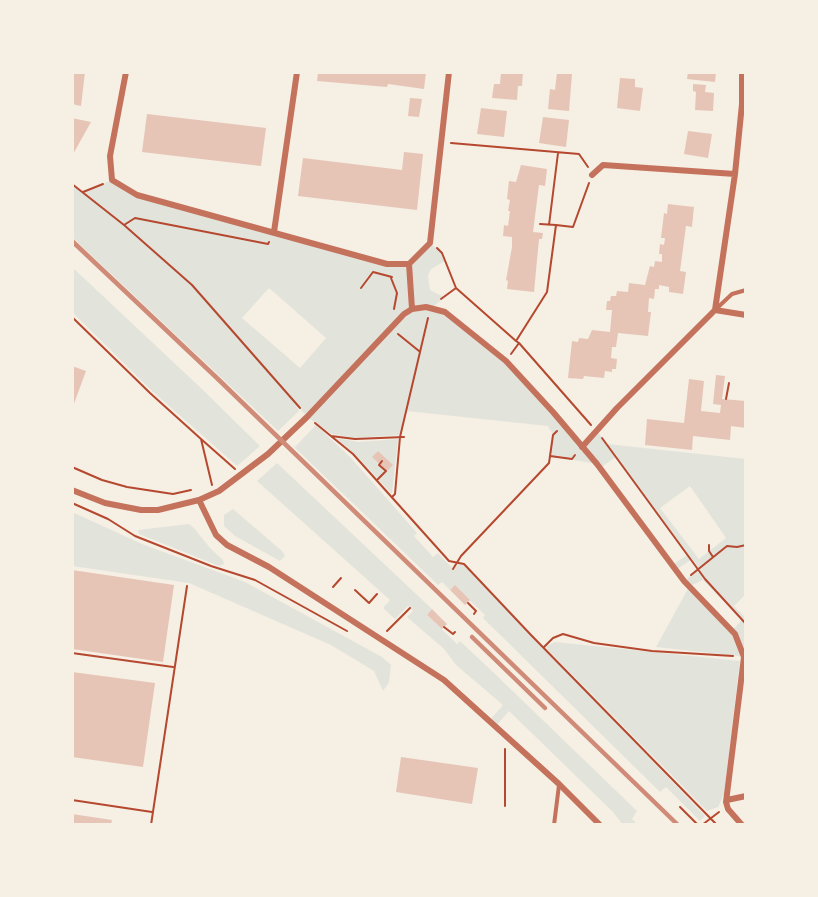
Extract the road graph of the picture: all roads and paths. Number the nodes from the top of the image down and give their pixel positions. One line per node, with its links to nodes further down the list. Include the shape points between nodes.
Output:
1 (126, 72): 10 (street, via 110,156)
2 (297, 72): 17 (street)
3 (449, 72): 6 (street)
4 (742, 72): 5 (street)
5 (744, 105): 8 (street)
6 (440, 142): 7 (path); 18 (street)
7 (558, 152): 9 (path, via 579,154); 15 (path)
8 (735, 174): 9 (street, via 603,165); 27 (street)
9 (592, 175): 16 (path, via 573,227)
10 (112, 180): 12 (path); 17 (street, via 137,195)
11 (72, 184): 12 (path)
12 (83, 192): 14 (path)
13 (540, 224): 15 (path)
14 (124, 225): 17 (path, via 135,218 268,244); 37 (path, via 204,296)
15 (549, 225): 16 (path)
16 (555, 225): 31 (path, via 547,292)
17 (274, 232): 19 (street)
18 (430, 243): 20 (street); 23 (path, via 442,253)
19 (399, 264): 20 (street); 21 (path)
20 (409, 264): 26 (street)
21 (391, 278): 22 (path, via 373,272); 30 (path, via 397,299 389,317)
22 (361, 288)
23 (456, 288): 25 (path); 31 (path)
24 (746, 290): 27 (lane, via 732,294)
25 (433, 308): 26 (street); 33 (path); 34 (street, via 450,316)
26 (412, 309): 30 (street)
27 (715, 310): 28 (street); 39 (street)
28 (746, 315)
29 (72, 317): 43 (path)
30 (391, 327): 33 (path); 37 (street)
31 (516, 341): 32 (path)
32 (519, 344): 34 (path); 39 (path)
33 (419, 351): 41 (path)
34 (506, 361): 38 (street)
35 (729, 383): 36 (path)
36 (726, 399)
37 (307, 417): 40 (path); 50 (street, via 268,454)
38 (564, 425): 44 (street); 45 (path, via 553,435)
39 (597, 431): 44 (street); 66 (path)
40 (331, 436): 41 (path, via 355,440); 52 (path)
41 (400, 437): 42 (path); 48 (path)
42 (405, 437)
43 (201, 439): 50 (path); 55 (path)
44 (582, 447): 45 (path, via 572,459); 68 (street)
45 (550, 456): 64 (path, via 549,463)
46 (382, 461): 52 (path, via 379,465 386,471)
47 (402, 463): 48 (path)
48 (397, 465): 56 (path, via 395,494)
49 (72, 467): 54 (path, via 127,487 173,494)
50 (238, 472): 51 (path); 55 (street)
51 (229, 474)
52 (377, 480): 56 (path)
53 (72, 490): 57 (street, via 105,503 141,510)
54 (192, 490)
55 (213, 493): 57 (street)
56 (391, 498): 59 (path)
57 (199, 500): 80 (street, via 216,535 227,545)
58 (72, 503): 79 (path, via 135,536 255,580)
59 (431, 541): 60 (path); 64 (path, via 449,561)
60 (427, 545)
61 (709, 545): 63 (path)
62 (746, 545): 63 (path, via 728,546)
63 (713, 557): 66 (path)
64 (456, 563): 65 (path); 81 (path, via 464,564)
65 (453, 569)
66 (699, 569): 68 (path); 76 (path)
67 (340, 578): 70 (path)
68 (684, 581): 83 (street, via 735,634)
69 (187, 586): 84 (path)
70 (333, 586)
71 (355, 590): 72 (path, via 369,603)
72 (377, 594)
73 (468, 603): 75 (path, via 476,611)
74 (410, 608): 80 (path)
75 (474, 614)
76 (746, 624)
77 (444, 627): 78 (path)
78 (455, 632)
79 (353, 634)
80 (380, 637): 85 (street, via 444,680)
81 (543, 648): 83 (path, via 563,634 594,643 652,651); 93 (path)
82 (72, 653): 84 (path)
83 (745, 657): 89 (street)
84 (173, 667): 92 (path)
85 (505, 734): 86 (street); 90 (path)
86 (559, 784): 95 (lane); 96 (street)
87 (746, 796): 89 (street)
88 (72, 800): 92 (path)
89 (727, 800): 99 (street, via 728,809)
90 (505, 806)
91 (680, 807): 97 (path)
92 (153, 812): 94 (path)
93 (710, 818): 97 (path); 98 (path)
94 (151, 825)
95 (554, 825)
96 (600, 825)
97 (700, 825)
98 (717, 825)
99 (742, 825)

